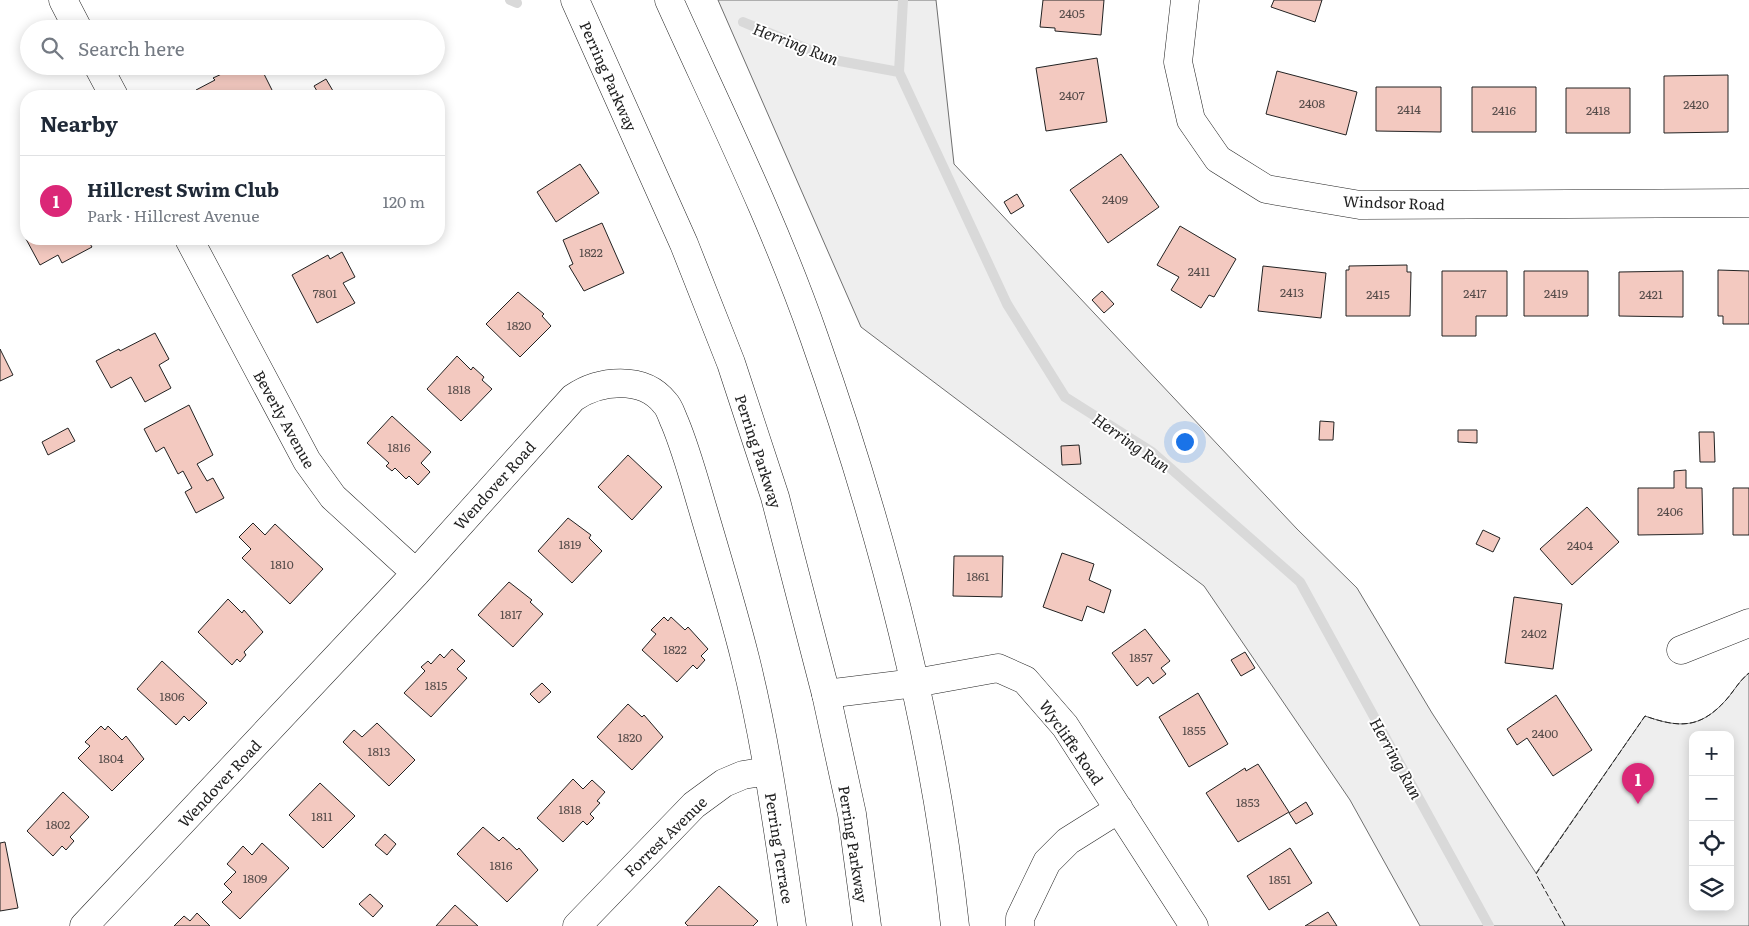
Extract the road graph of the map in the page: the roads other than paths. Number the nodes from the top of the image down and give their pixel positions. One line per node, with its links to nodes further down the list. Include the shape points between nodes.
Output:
1 (63, 0): 5 (street)
2 (575, 0): 14 (street, Perring Parkway, via 684,244 731,363 775,497)
3 (668, 0): 13 (street, via 765,212 814,336 860,480)
4 (1185, 0): 8 (street, Windsor Road, via 1178,62 1190,120 1218,159 1266,189 1360,204)
5 (73, 20)
6 (103, 75): 7 (street)
7 (111, 90)
8 (1749, 203)
9 (192, 245): 10 (street, Beverly Avenue, via 307,461 333,497)
10 (416, 573): 15 (street, Wendover Road, via 573,398 589,388 604,384 639,385 666,404 685,447 745,660); 17 (street, Wendover Road)
11 (1749, 623): 12 (street)
12 (1681, 650)
13 (915, 683): 14 (street, Wycliffe Road); 16 (street, Wycliffe Road, via 998,668 1025,680 1064,726); 21 (street, via 937,801)
14 (826, 694): 20 (street, Perring Parkway, via 852,814)
15 (768, 771): 18 (street, Forrest Avenue, via 743,774 724,783 694,805); 19 (street, Perring Terrace)
16 (1119, 809): 22 (street, via 1068,841 1047,862 1020,918); 23 (street, Wycliffe Road)
17 (84, 926)
18 (577, 926)
19 (792, 926)
20 (867, 926)
21 (955, 926)
22 (1020, 926)
23 (1194, 926)

